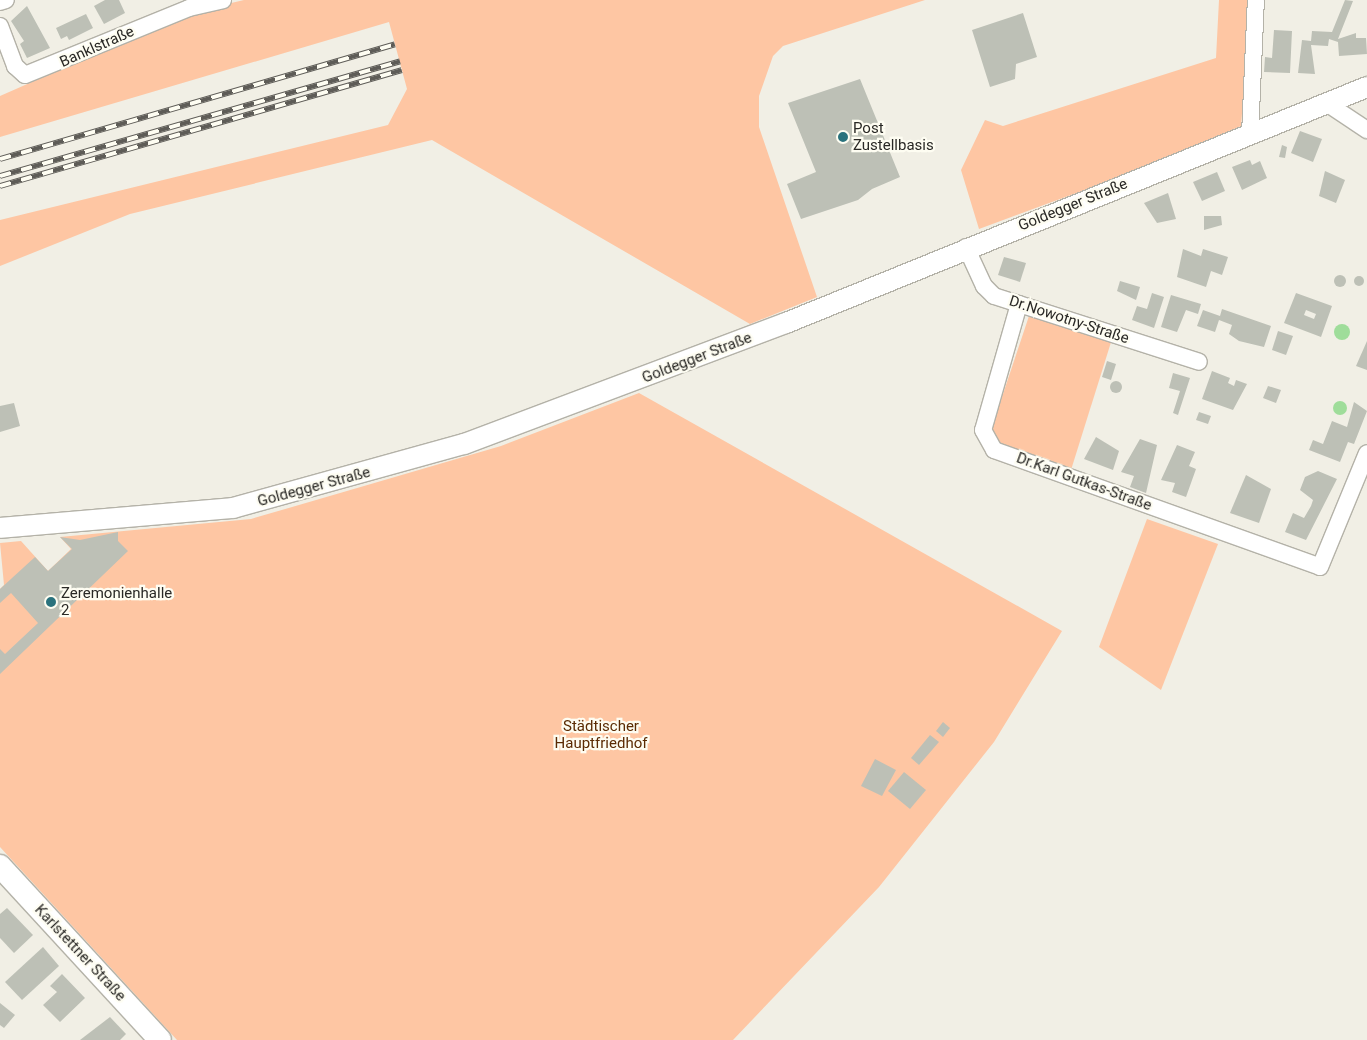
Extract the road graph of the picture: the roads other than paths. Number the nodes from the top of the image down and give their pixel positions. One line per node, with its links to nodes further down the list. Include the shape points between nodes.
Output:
1 (6, 0): 4 (street)
2 (223, 0): 5 (street, Banklstraße, via 189,8 24,75 15,66)
3 (1256, 0): 9 (street)
4 (0, 2)
5 (0, 26)
6 (1367, 87): 7 (street, Goldegger Straße)
7 (1328, 104): 8 (street); 9 (street, Goldegger Straße)
8 (1367, 130)
9 (1250, 135): 10 (street, Goldegger Straße)
10 (966, 247): 11 (street, Dr.Nowotny-Straße, via 989,292); 14 (street, Goldegger Straße, via 569,408 409,461 233,508)
11 (1019, 304): 12 (street, Dr.Nowotny-Straße); 13 (street, Dr.Karl Gutkas-Straße, via 983,430 994,450 1320,566)
12 (1199, 362)
13 (1367, 453)
14 (0, 528)
15 (0, 866): 16 (main road, Karlstettner Straße)
16 (156, 1039)

